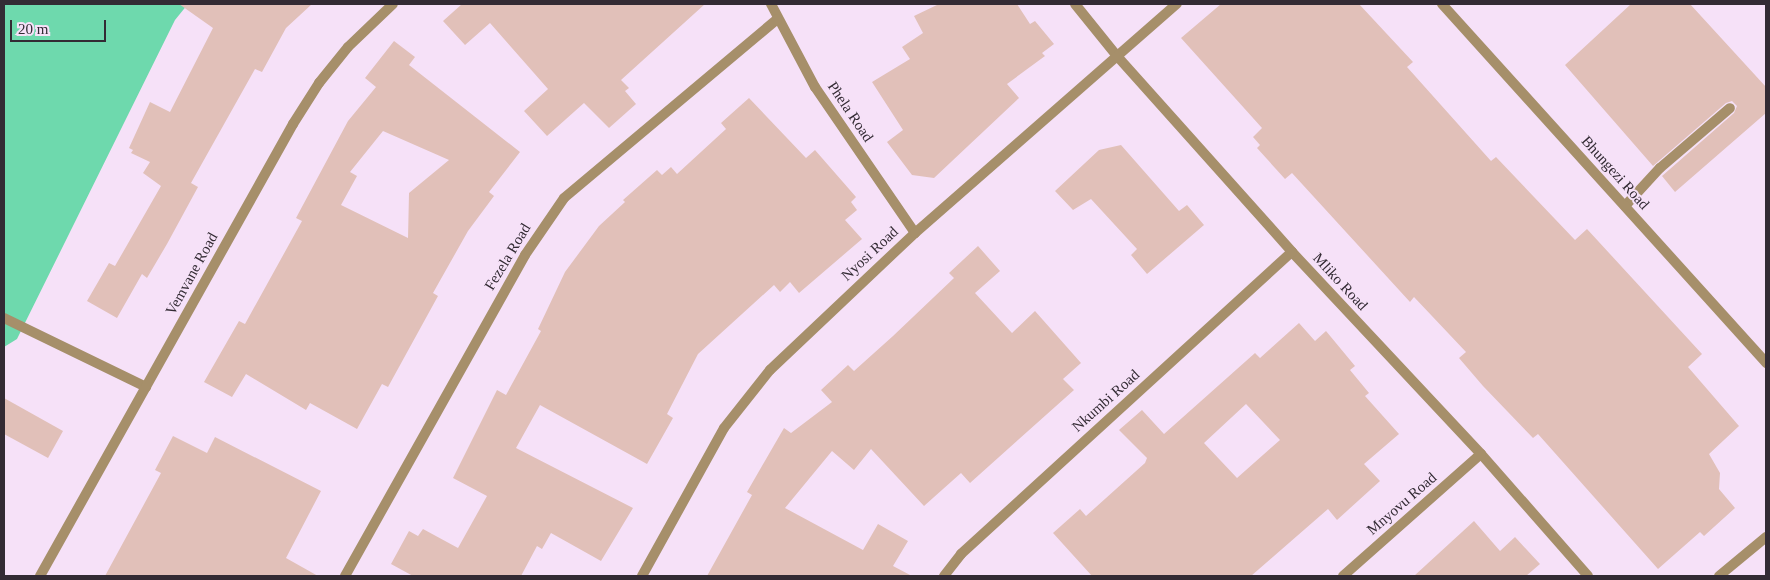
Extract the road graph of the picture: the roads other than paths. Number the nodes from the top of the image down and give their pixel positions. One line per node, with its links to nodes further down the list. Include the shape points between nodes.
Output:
1 (393, 4): 14 (street, Vemvane Road, via 348,47 319,83)
2 (771, 4): 6 (street, Phela Road)
3 (1075, 4): 7 (street, Mliko Road)
4 (1177, 4): 7 (street, Nyosi Road)
5 (1442, 4): 9 (street, Bhungezi Road)
6 (777, 19): 10 (street, Phela Road, via 815,87); 18 (street, Fezela Road, via 564,198 524,255)
7 (1117, 56): 10 (street, Nyosi Road); 11 (street, Mliko Road)
8 (1730, 108): 9 (street, via 1660,168)
9 (1625, 206): 13 (street, Bhungezi Road)
10 (915, 233): 19 (street, Nyosi Road, via 770,370 742,403 724,428)
11 (1292, 252): 15 (street, Mliko Road); 20 (street, Nkumbi Road, via 961,554)
12 (4, 318): 14 (street)
13 (1766, 363)
14 (146, 386): 17 (street, Vemvane Road)
15 (1481, 454): 21 (street, Mnyovu Road); 22 (street, Mliko Road)
16 (1766, 537): 23 (street)
17 (40, 576)
18 (345, 576)
19 (642, 576)
20 (944, 576)
21 (1342, 576)
22 (1588, 576)
23 (1719, 576)

